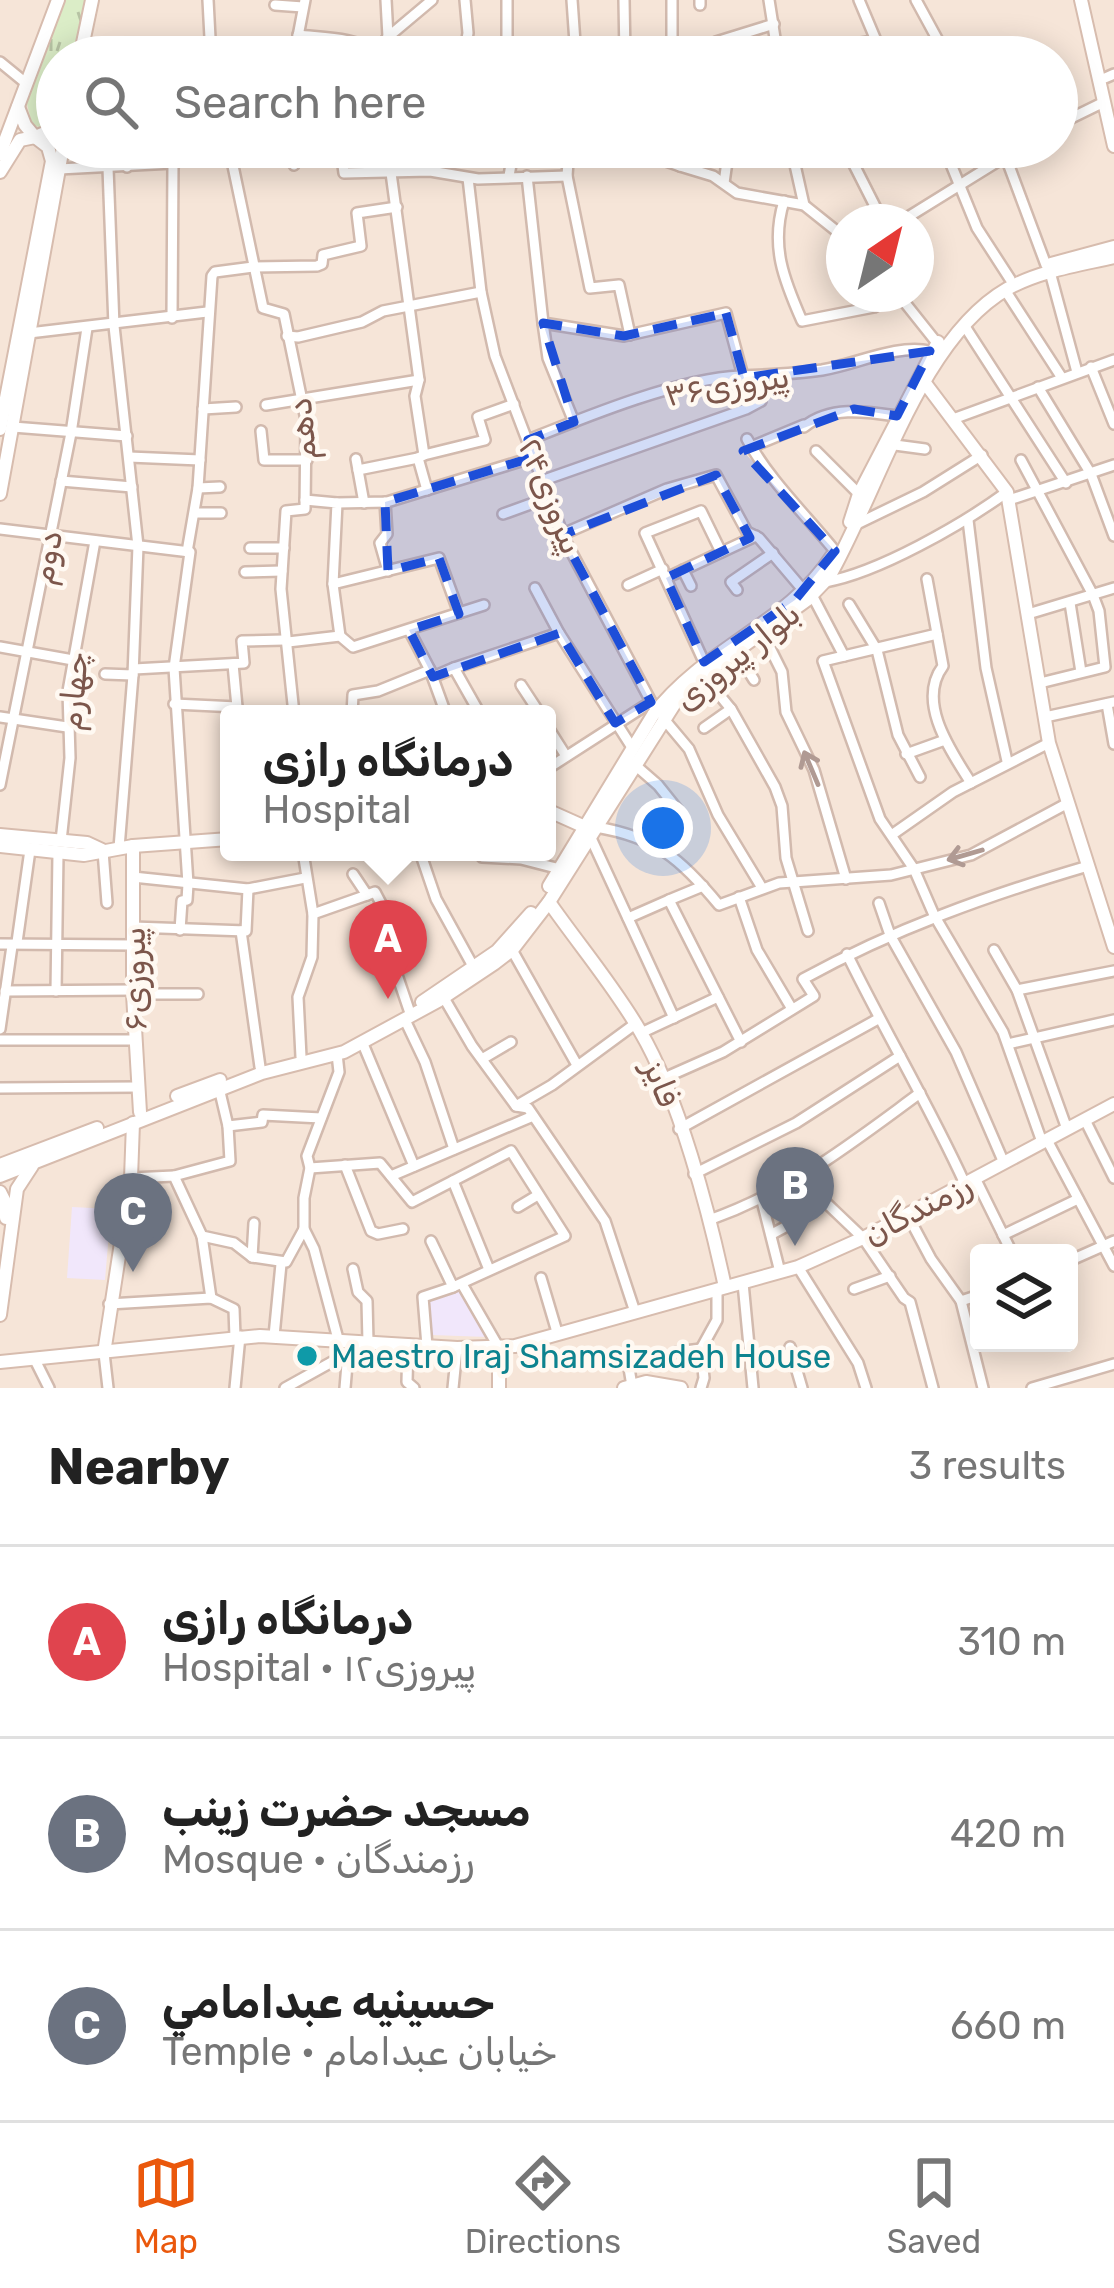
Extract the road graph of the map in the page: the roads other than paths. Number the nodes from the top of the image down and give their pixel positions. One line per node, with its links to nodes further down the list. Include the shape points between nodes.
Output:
1 (58, 0): 20 (street)
2 (92, 0): 21 (street)
3 (208, 0): 22 (street)
4 (386, 0): 24 (street)
5 (432, 0): 16 (street)
6 (466, 0): 26 (street)
7 (507, 0): 27 (street)
8 (572, 0): 28 (street)
9 (625, 0): 29 (street)
10 (672, 0): 30 (street)
11 (769, 0): 18 (street)
12 (860, 0): 33 (street)
13 (916, 0): 34 (street)
14 (1086, 0): 37 (street); 39 (street)
15 (304, 3): 17 (street); 19 (street)
16 (418, 4): 25 (street)
17 (275, 5)
18 (774, 24): 31 (street); 32 (street)
19 (298, 35): 23 (street)
20 (45, 36)
21 (84, 36)
22 (210, 36)
23 (304, 36)
24 (388, 36)
25 (389, 36)
26 (468, 36)
27 (507, 36)
28 (575, 36)
29 (625, 36)
30 (672, 36)
31 (735, 36)
32 (775, 36)
33 (871, 36)
34 (936, 36)
35 (36, 60): 38 (street)
36 (0, 62): 38 (street)
37 (1109, 76): 41 (street)
38 (27, 84): 40 (street)
39 (1102, 103): 42 (street); 44 (street)
40 (18, 106): 43 (street); 45 (street)
41 (1114, 114)
42 (1078, 115)
43 (35, 137): 63 (street, via 20,140)
44 (1114, 146)
45 (1, 148)
46 (51, 168): 72 (street)
47 (118, 168): 62 (street)
48 (173, 168): 89 (street)
49 (231, 168): 80 (street, دهم)
50 (343, 168): 64 (street)
51 (397, 168): 64 (street)
52 (510, 168): 65 (street)
53 (568, 168): 67 (street)
54 (685, 168): 69 (street)
55 (726, 168): 69 (street)
56 (796, 168): 75 (street)
57 (854, 168): 73 (street)
58 (952, 168): 70 (street)
59 (982, 168): 70 (street)
60 (1011, 168): 81 (street)
61 (59, 169): 62 (street); 72 (street)
62 (108, 169): 91 (street)
63 (0, 172)
64 (396, 172): 68 (street); 76 (street)
65 (509, 176): 66 (street); 68 (street)
66 (526, 176): 67 (street); 90 (street)
67 (567, 176): 94 (street, via 590,288 619,284)
68 (468, 178): 83 (street, پیروزی۲۴)
69 (724, 183): 71 (street, via 751,198)
70 (959, 185): 74 (street); 82 (street)
71 (784, 201): 75 (street); 86 (street, via 777,244 802,321)
72 (48, 203): 93 (street); 115 (street)
73 (874, 204)
74 (928, 204)
75 (804, 206): 77 (street)
76 (397, 207): 80 (street, via 356,213 361,246 323,255 317,266); 84 (street)
77 (826, 223)
78 (1114, 248): 81 (street, بلوار پیروزی)
79 (1114, 257): 81 (street, بلوار پیروزی)
80 (253, 267): 85 (street, via 215,272); 95 (street, دهم, via 262,308 280,310)
81 (1048, 269): 82 (street, بلوار پیروزی); 99 (street)
82 (1007, 285): 88 (street, بلوار پیروزی); 101 (street)
83 (482, 292): 84 (street); 107 (street, پیروزی۲۴)
84 (408, 307): 95 (street); 102 (street)
85 (207, 312): 89 (street); 110 (street)
86 (848, 312)
87 (910, 312): 96 (street)
88 (968, 317): 96 (street, بلوار پیروزی); 103 (street, بلوار پیروزی); 105 (street)
89 (172, 318): 91 (street)
90 (543, 322): 94 (street); 113 (street)
91 (114, 326): 92 (street); 118 (street)
92 (87, 328): 93 (street); 117 (street, دوم)
93 (29, 333): 115 (street)
94 (630, 335): 100 (street, via 726,313)
95 (287, 336): 106 (street, دهم)
96 (934, 347): 100 (street, پیروزی۳۶); 111 (street, بلوار پیروزی)
97 (1114, 361): 98 (street)
98 (1091, 367): 99 (street); 114 (street)
99 (1077, 372): 101 (street)
100 (746, 376): 113 (street, پیروزی۳۶); 132 (street, via 761,401 746,409)
101 (1062, 378): 104 (street)
102 (419, 380): 106 (street); 125 (street)
103 (925, 383): 112 (street); 120 (street, بلوار پیروزی)
104 (1038, 387): 105 (street); 131 (street)
105 (1013, 396): 112 (street); 134 (street)
106 (302, 402): 108 (street); 128 (street, دهم)
107 (514, 404): 119 (street, پیروزی۲۴); 125 (street, via 478,417 485,440)
108 (266, 405)
109 (236, 407): 110 (street)
110 (203, 409): 127 (street)
111 (897, 416): 142 (street, بلوار پیروزی); 164 (street, via 854,409 749,443)
112 (953, 419): 123 (street)
113 (574, 422): 119 (street, پیروزی۳۶)
114 (1114, 424)
115 (3, 426): 117 (street); 141 (street)
116 (261, 430): 128 (street, via 264,460)
117 (71, 433): 118 (street); 133 (street, دوم)
118 (127, 436): 124 (street)
119 (528, 440): 126 (street, پیروزی۲۴)
120 (895, 445): 121 (street); 154 (street, بلوار پیروزی)
121 (925, 449)
122 (816, 451): 142 (street)
123 (982, 455): 143 (street); 149 (street)
124 (129, 457): 127 (street); 136 (street)
125 (421, 457): 139 (street); 148 (street, via 357,464)
126 (534, 457): 132 (street, پیروزی۲۴); 139 (street)
127 (200, 460): 137 (street)
128 (307, 460): 145 (street, دهم)
129 (1021, 460): 140 (street)
130 (1114, 465): 131 (street)
131 (1091, 474): 134 (street); 159 (street)
132 (544, 480): 144 (street, پیروزی۲۴)
133 (61, 481): 136 (street); 157 (street, دوم)
134 (1066, 483): 140 (street)
135 (899, 485): 149 (street)
136 (132, 488): 161 (street)
137 (198, 488): 138 (street); 150 (street)
138 (220, 488)
139 (427, 490): 146 (street)
140 (1039, 493): 143 (street); 184 (street)
141 (0, 494)
142 (859, 494): 164 (street, بلوار پیروزی)
143 (1008, 496): 153 (street); 189 (street)
144 (550, 497): 152 (street); 156 (street, پیروزی۲۴)
145 (305, 500): 147 (street); 163 (street, دهم, via 305,509 286,511)
146 (386, 502): 148 (street); 170 (street, via 388,535 380,543)
147 (337, 503): 148 (street); 177 (street)
148 (364, 503)
149 (898, 503): 154 (street)
150 (195, 513): 151 (street); 165 (street)
151 (221, 513)
152 (503, 514)
153 (968, 520): 176 (street); 237 (street)
154 (857, 524): 176 (street, بلوار پیروزی)
155 (0, 529): 157 (street)
156 (563, 534): 158 (street, via 716,475); 223 (street, پیروزی۲۴)
157 (50, 535): 160 (street); 199 (street, دوم)
158 (756, 536): 166 (street); 167 (street)
159 (1114, 536)
160 (95, 541): 161 (street); 201 (street, چهارم)
161 (138, 546): 165 (street); 206 (street)
162 (250, 548): 163 (street)
163 (284, 548): 172 (street, دهم)
164 (836, 551): 183 (street, بلوار پیروزی)
165 (188, 552): 203 (street)
166 (721, 552): 169 (street); 173 (street, via 701,511 645,533)
167 (772, 554): 182 (street, via 731,582); 183 (street)
168 (369, 559): 174 (street)
169 (683, 570): 173 (street); 179 (street)
170 (388, 571): 174 (street); 188 (street, via 439,558)
171 (245, 572): 172 (street)
172 (282, 572): 195 (street, دهم)
173 (665, 573): 178 (street); 205 (street)
174 (371, 574): 177 (street)
175 (927, 579): 193 (street)
176 (824, 582): 183 (street, بلوار پیروزی)
177 (333, 584): 194 (street)
178 (628, 585)
179 (691, 586)
180 (535, 588): 192 (street)
181 (1114, 588): 184 (street)
182 (737, 590)
183 (808, 593): 191 (street, بلوار پیروزی); 200 (street); 205 (street, بلوار پیروزی)
184 (1093, 595): 185 (street); 207 (street, via 1105,667)
185 (1070, 603): 189 (street); 207 (street)
186 (849, 604): 197 (street)
187 (484, 605): 188 (street)
188 (459, 614): 190 (street)
189 (1028, 614): 211 (street)
190 (409, 630): 194 (street, via 353,647); 208 (street)
191 (762, 632): 198 (street, بلوار پیروزی); 266 (street, one-way to 191, via 814,770 786,712 782,672)
192 (559, 633): 204 (street); 227 (street)
193 (937, 634): 197 (street); 231 (street, via 943,666 934,678 935,711)
194 (340, 636): 195 (street)
195 (286, 641): 202 (street, via 242,640 244,663); 216 (street, دهم)
196 (0, 647): 199 (street)
197 (877, 650): 200 (street); 235 (street)
198 (736, 651): 205 (street, بلوار پیروزی); 210 (street)
199 (28, 652): 201 (street); 226 (street, دوم)
200 (844, 656): 247 (street, via 823,661)
201 (73, 660): 228 (street, چهارم)
202 (233, 664): 203 (street); 215 (street)
203 (174, 668): 206 (street); 214 (street)
204 (454, 668): 208 (street); 219 (street)
205 (704, 669): 222 (street); 223 (street, بلوار پیروزی)
206 (134, 672): 209 (street); 252 (street)
207 (1081, 672): 211 (street)
208 (432, 673): 217 (street, via 352,695); 218 (street)
209 (105, 674)
210 (754, 680)
211 (1040, 683): 225 (street)
212 (521, 685): 220 (street)
213 (1110, 703): 225 (street); 233 (street)
214 (174, 704): 221 (street); 250 (street)
215 (236, 705)
216 (293, 705)
217 (352, 705)
218 (443, 705)
219 (475, 705)
220 (534, 705)
221 (220, 709)
222 (731, 709): 229 (street); 267 (street, via 775,787)
223 (657, 710): 227 (street); 234 (street, بلوار پیروزی); 239 (street, بلوار پیروزی); 270 (street, پیروزی۲۴, via 689,749)
224 (0, 717): 226 (street)
225 (1045, 717): 232 (street)
226 (16, 719): 228 (street); 242 (street, دوم)
227 (615, 723): 234 (street); 236 (street)
228 (68, 727): 253 (street, چهارم)
229 (704, 728)
230 (556, 740): 236 (street)
231 (945, 740): 235 (street); 241 (street)
232 (1049, 742): 237 (street); 243 (street)
233 (1114, 744)
234 (633, 749): 246 (street, بلوار پیروزی)
235 (906, 754): 240 (street)
236 (566, 756): 238 (street)
237 (1007, 761): 241 (street)
238 (556, 763)
239 (634, 764): 244 (street); 246 (street, بلوار پیروزی)
240 (920, 777)
241 (971, 783): 247 (street)
242 (0, 785)
243 (1069, 803): 260 (street); 262 (street, one-way to 262, via 994,846)
244 (678, 810)
245 (556, 814): 246 (street)
246 (590, 830): 256 (street, بلوار پیروزی); 269 (street, via 631,833 658,846); 280 (street)
247 (892, 834): 262 (street)
248 (0, 835): 253 (street)
249 (220, 839): 250 (street)
250 (185, 842): 252 (street); 268 (street)
251 (0, 846): 254 (street)
252 (126, 847): 255 (street); 264 (street, پیروزی۶)
253 (60, 848): 254 (street); 255 (street, via 87,843); 288 (street, چهارم)
254 (30, 850): 286 (street)
255 (103, 851): 276 (street)
256 (572, 858): 261 (street, بلوار پیروزی); 275 (street, بلوار پیروزی)
257 (303, 861): 265 (street)
258 (423, 861): 293 (street)
259 (529, 861): 261 (street)
260 (1088, 866): 279 (street); 289 (street)
261 (560, 869): 293 (street, بلوار پیروزی, via 528,919)
262 (914, 869): 266 (street); 279 (street)
263 (352, 874): 272 (street)
264 (134, 877): 268 (street); 281 (street, پیروزی۶)
265 (305, 878): 271 (street); 278 (street)
266 (846, 879): 267 (street)
267 (794, 882): 270 (street); 284 (street)
268 (188, 884): 271 (street); 282 (street)
269 (704, 886): 273 (street, via 719,904); 274 (street)
270 (762, 888): 273 (street)
271 (248, 889): 283 (street)
272 (367, 895): 278 (street); 304 (street, via 375,892 406,953 393,963)
273 (739, 897): 302 (street)
274 (669, 900): 280 (street); 300 (street)
275 (549, 902): 290 (street, بلوار پیروزی); 308 (street, فایز)
276 (107, 903)
277 (878, 903): 285 (street)
278 (313, 914): 319 (street, via 312,957 298,998)
279 (934, 915): 285 (street); 316 (street)
280 (628, 919): 305 (street)
281 (133, 927): 282 (street); 287 (street, پیروزی۶)
282 (180, 930): 283 (street)
283 (242, 931): 322 (street)
284 (808, 932)
285 (890, 935): 292 (street); 342 (street)
286 (10, 944): 288 (street); 296 (street)
287 (133, 945): 288 (street); 298 (street, پیروزی۶)
288 (58, 946): 297 (street, چهارم)
289 (1114, 946)
290 (512, 950): 301 (street, بلوار پیروزی); 321 (street)
291 (994, 950): 295 (street)
292 (847, 955): 302 (street, via 803,979 814,996); 306 (street)
293 (474, 968): 304 (street, بلوار پیروزی)
294 (1114, 970): 295 (street)
295 (1017, 990): 310 (street)
296 (5, 991): 297 (street); 303 (street)
297 (56, 991): 298 (street)
298 (133, 992): 299 (street); 312 (street, پیروزی۶)
299 (198, 994)
300 (718, 997): 305 (street); 314 (street)
301 (444, 998): 304 (street, بلوار پیروزی); 320 (street)
302 (792, 1009): 314 (street)
303 (1, 1014): 309 (street)
304 (407, 1015): 315 (street, بلوار پیروزی); 319 (street, بلوار پیروزی); 339 (street)
305 (674, 1018): 308 (street)
306 (878, 1019): 318 (street); 336 (street)
307 (1114, 1020): 310 (street)
308 (638, 1028): 321 (street); 323 (street, فایز)
309 (0, 1029)
310 (1034, 1036): 316 (street); 337 (street)
311 (0, 1040): 312 (street)
312 (135, 1040): 324 (street, پیروزی۶)
313 (511, 1042): 320 (street)
314 (741, 1042): 323 (street)
315 (363, 1044): 317 (street, بلوار پیروزی); 345 (street)
316 (1008, 1044): 338 (street)
317 (337, 1054): 326 (street, بلوار پیروزی); 333 (street, via 339,1072)
318 (900, 1056): 328 (street); 347 (street, via 796,1123)
319 (301, 1057): 322 (street, بلوار پیروزی)
320 (482, 1059): 330 (street)
321 (577, 1065): 330 (street)
322 (260, 1067): 327 (street, بلوار پیروزی)
323 (662, 1079): 336 (street, فایز)
324 (137, 1087): 325 (street); 332 (street, پیروزی۶)
325 (0, 1088)
326 (219, 1088): 327 (street, بلوار پیروزی); 335 (street)
327 (201, 1090): 332 (street, بلوار پیروزی)
328 (920, 1093): 351 (street); 355 (street)
329 (1114, 1105): 334 (street, رزمندگان)
330 (515, 1106): 331 (street)
331 (533, 1116): 339 (street); 394 (street, via 605,1221)
332 (136, 1117): 340 (street, بلوار پیروزی); 343 (street, بلوار پیروزی); 352 (street, پیروزی۶)
333 (321, 1118): 335 (street, via 262,1114 262,1122); 346 (street)
334 (1084, 1120): 337 (street, رزمندگان); 341 (street)
335 (228, 1126): 349 (street, via 230,1161)
336 (680, 1129): 347 (street, فایز)
337 (1067, 1129): 338 (street, رزمندگان)
338 (1045, 1141): 342 (street, رزمندگان); 359 (street)
339 (454, 1149): 345 (street)
340 (38, 1161): 348 (street, بلوار پیروزی); 372 (street, via 17,1189)
341 (1110, 1161): 353 (street)
342 (1004, 1163): 355 (street, رزمندگان)
343 (0, 1165)
344 (345, 1165): 346 (street); 350 (street, via 380,1163); 366 (street, via 371,1231)
345 (414, 1166): 350 (street)
346 (310, 1168): 365 (street)
347 (694, 1174): 363 (street, فایز)
348 (0, 1176)
349 (174, 1176): 352 (street); 369 (street)
350 (391, 1176): 354 (street, via 412,1202)
351 (805, 1177): 358 (street); 360 (street)
352 (130, 1178): 392 (street, پیروزی۶)
353 (1114, 1178)
354 (453, 1181): 357 (street, via 512,1151); 379 (street)
355 (970, 1181): 362 (street, رزمندگان); 368 (street)
356 (0, 1192): 372 (street, via 8,1208)
357 (538, 1195): 361 (street); 379 (street, via 565,1236)
358 (819, 1196): 367 (street); 370 (street)
359 (1078, 1199): 368 (street); 374 (street)
360 (762, 1201): 363 (street); 367 (street)
361 (518, 1207)
362 (907, 1214): 370 (street, رزمندگان); 391 (street)
363 (709, 1220): 387 (street, فایز)
364 (254, 1223): 375 (street)
365 (304, 1229): 377 (street); 399 (street)
366 (403, 1229)
367 (772, 1234): 382 (street)
368 (1003, 1235): 373 (street)
369 (202, 1236): 375 (street); 389 (street)
370 (862, 1238): 380 (street, رزمندگان); 383 (street)
371 (431, 1241): 386 (street)
372 (4, 1244): 393 (street)
373 (1008, 1244)
374 (1108, 1244): 376 (street); 378 (street)
375 (252, 1257): 377 (street)
376 (1078, 1257)
377 (281, 1264): 396 (street)
378 (1114, 1266)
379 (488, 1267): 386 (street)
380 (798, 1267): 382 (street, رزمندگان); 426 (street)
381 (352, 1270): 398 (street, via 367,1300)
382 (780, 1272): 385 (street, رزمندگان)
383 (890, 1276): 388 (street); 427 (street, via 910,1302)
384 (541, 1278): 395 (street)
385 (743, 1283): 387 (street, رزمندگان); 424 (street)
386 (458, 1285): 401 (street, via 423,1297); 404 (street)
387 (721, 1288): 394 (street, رزمندگان); 405 (street, via 717,1320)
388 (854, 1289)
389 (211, 1298): 392 (street); 397 (street, via 234,1309)
390 (970, 1298): 391 (street)
391 (961, 1301): 428 (street)
392 (110, 1304): 407 (street, پیروزی۶)
393 (1, 1306)
394 (635, 1312): 395 (street, رزمندگان)
395 (557, 1332): 404 (street, رزمندگان)
396 (274, 1336): 397 (street, رزمندگان); 399 (street, رزمندگان)
397 (237, 1337): 407 (street, رزمندگان); 416 (street)
398 (368, 1342): 399 (street, رزمندگان); 400 (street, رزمندگان)
399 (345, 1344): 417 (street); 418 (street)
400 (408, 1345): 401 (street, رزمندگان); 419 (street, via 407,1382)
401 (427, 1346): 403 (street, رزمندگان)
402 (790, 1347): 425 (street)
403 (458, 1348): 404 (street, رزمندگان); 420 (street)
404 (499, 1348): 421 (street)
405 (701, 1349): 406 (street); 423 (street)
406 (677, 1352)
407 (104, 1353): 409 (street, رزمندگان); 412 (street)
408 (627, 1356): 413 (street)
409 (35, 1360): 410 (street, رزمندگان); 414 (street)
410 (0, 1362)
411 (1114, 1364): 429 (street)
412 (107, 1382): 415 (street)
413 (628, 1387): 422 (street)
414 (49, 1388)
415 (94, 1388)
416 (235, 1388)
417 (285, 1388)
418 (345, 1388)
419 (414, 1388)
420 (452, 1388)
421 (499, 1388)
422 (681, 1388)
423 (701, 1388)
424 (753, 1388)
425 (802, 1388)
426 (866, 1388)
427 (933, 1388)
428 (983, 1388)
429 (1032, 1388)

